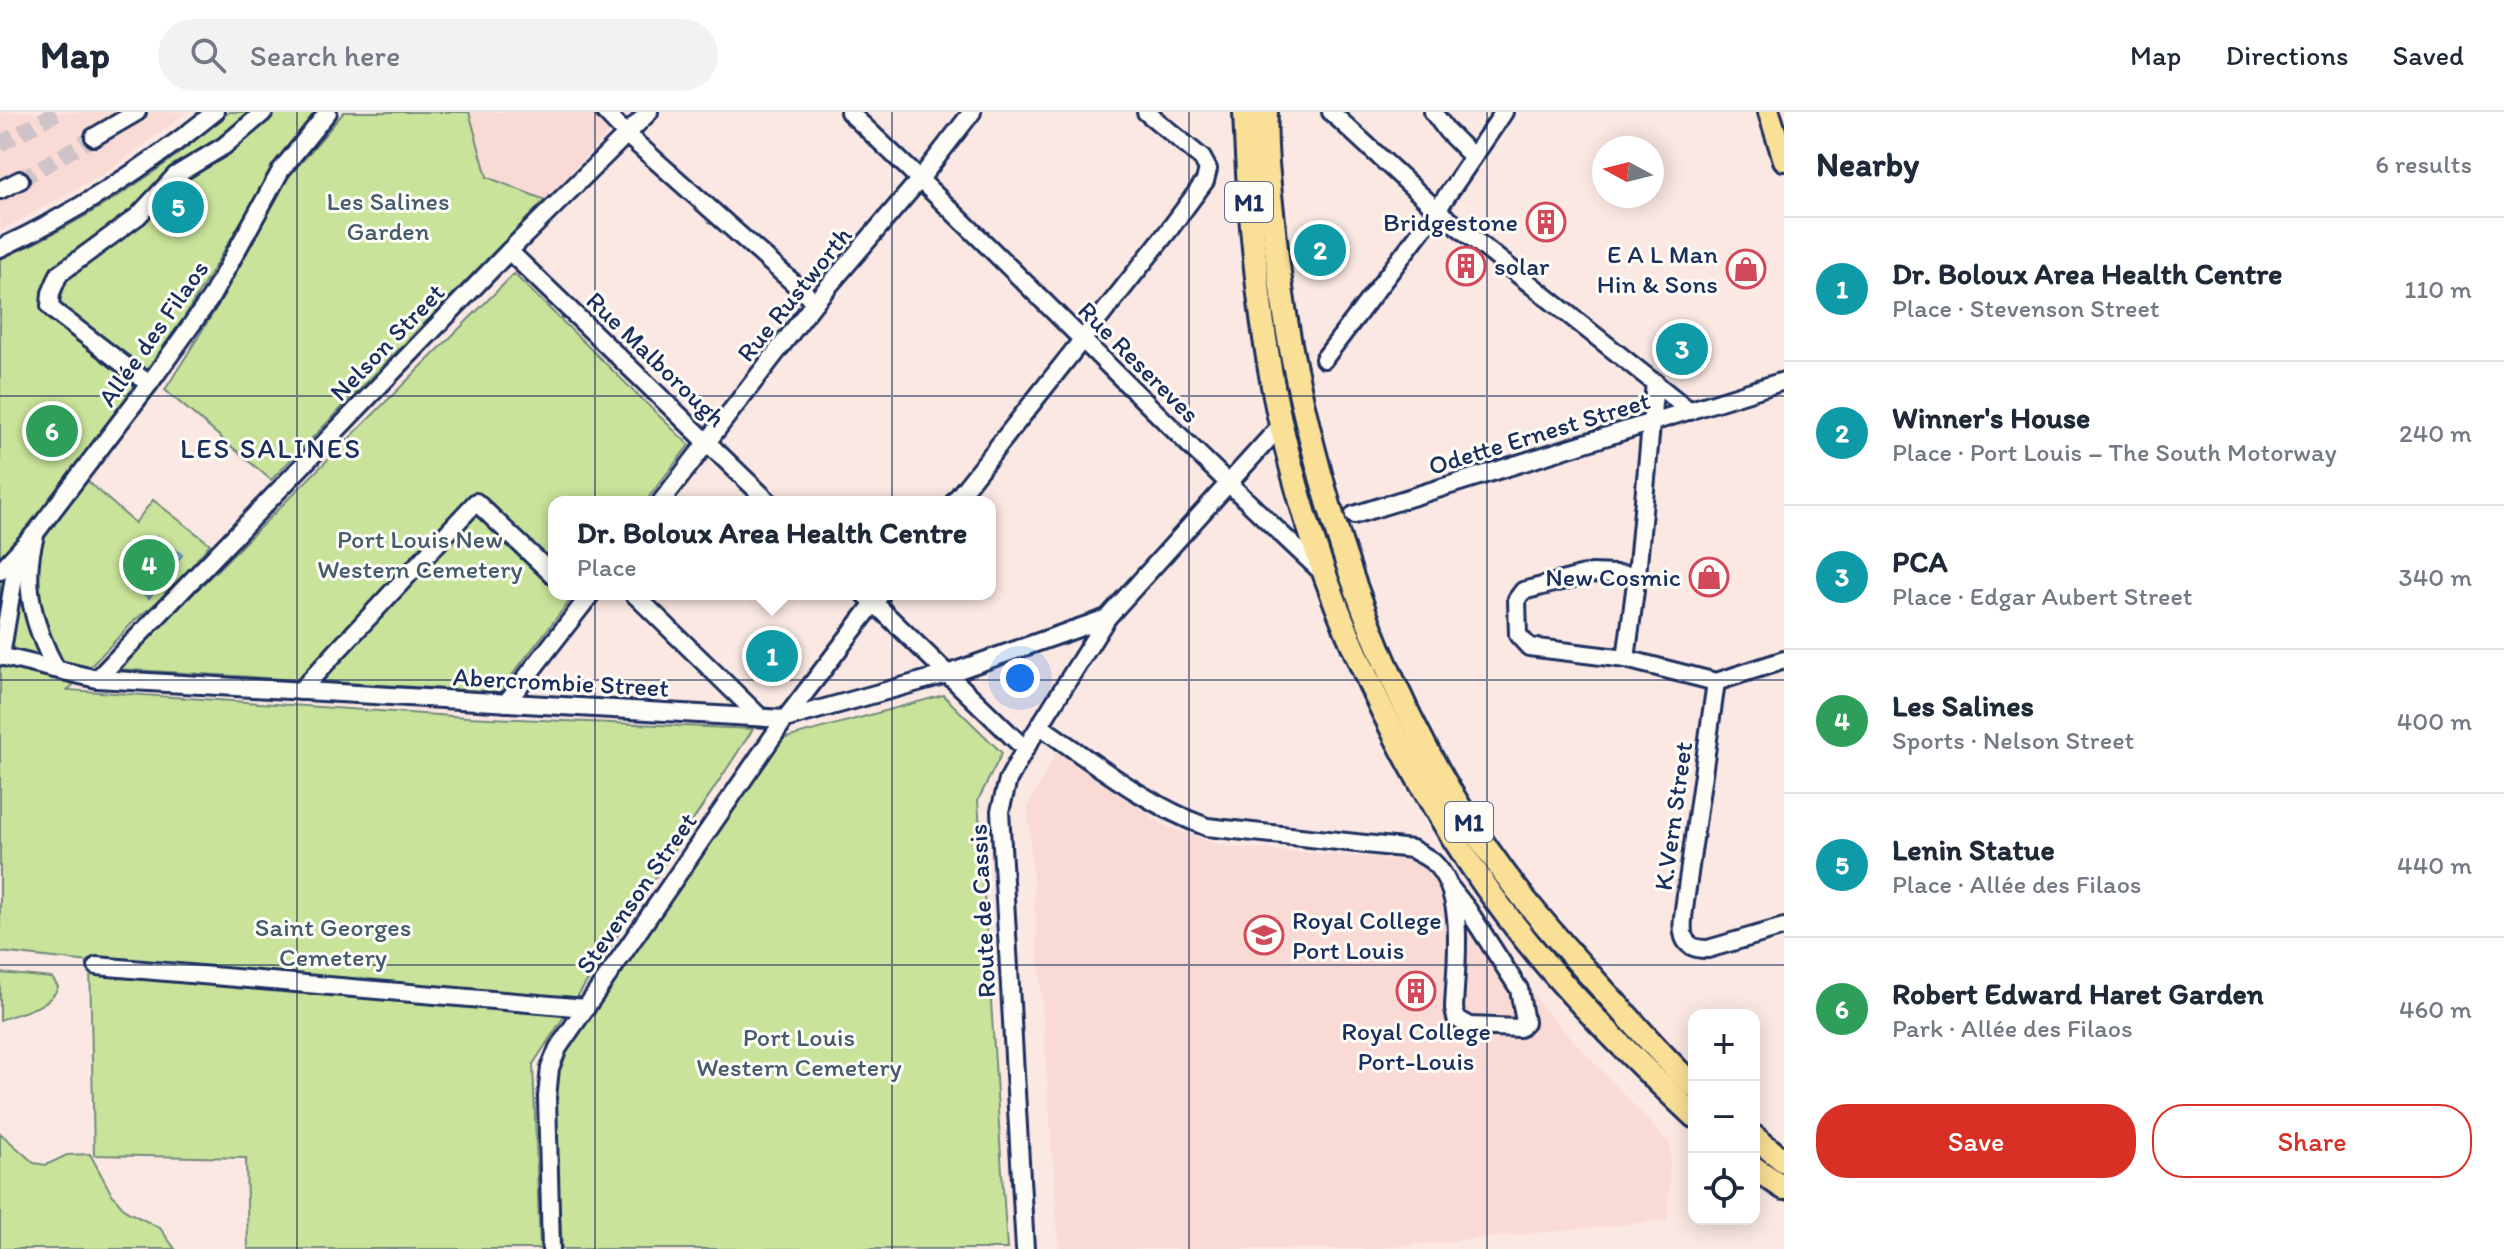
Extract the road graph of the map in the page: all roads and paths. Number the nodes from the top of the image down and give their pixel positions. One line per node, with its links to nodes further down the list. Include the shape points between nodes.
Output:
1 (137, 112): 17 (street)
2 (215, 112): 24 (street, via 118,184)
3 (264, 112): 32 (street, via 224,146 176,175 138,216 55,281 50,306 54,311)
4 (328, 112): 32 (street, Allée des Filaos, via 281,170 210,299)
5 (605, 112): 16 (street)
6 (649, 112): 16 (street, Nelson Street)
7 (849, 112): 20 (street, Rue Resereves)
8 (972, 112): 20 (street, Rue Rustworth)
9 (1146, 112): 28 (street, via 1202,158 1208,169 1205,181)
10 (1234, 112): 26 (highway, via 1239,202)
11 (1331, 112): 23 (street)
12 (1433, 112): 18 (street)
13 (1504, 112): 18 (street)
14 (1774, 113): 19 (main road)
15 (1261, 114): 26 (highway, M1, via 1248,200); 70 (highway, M1, via 1283,309 1310,443 1355,588 1389,672 1457,803 1506,876)
16 (627, 135): 25 (street, Nelson Street); 27 (street)
17 (94, 137)
18 (1473, 157): 23 (street)
19 (1784, 160)
20 (920, 179): 27 (street, Rue Rustworth); 28 (street, Rue Resereves)
21 (20, 180): 22 (street)
22 (0, 190)
23 (1437, 210): 29 (street); 31 (street)
24 (0, 248)
25 (509, 251): 36 (street, Rue Malborough); 58 (street, Nelson Street)
26 (1258, 292): 35 (highway, M1)
27 (815, 302): 36 (street, Rue Rustworth)
28 (1083, 340): 37 (street, Rue Resereves); 40 (street)
29 (1324, 359)
30 (1784, 381): 33 (street, Odette Ernest Street)
31 (1655, 382): 33 (street); 34 (street)
32 (149, 384): 42 (street, Allée des Filaos)
33 (1690, 411): 34 (street, Odette Ernest Street)
34 (1651, 424): 41 (street, Odette Ernest Street); 47 (street)
35 (1281, 425): 37 (street, Route de Cassis); 46 (highway, M1)
36 (707, 442): 38 (street, Rue Rustworth); 39 (street, Rue Malborough)
37 (1228, 485): 46 (street, Rue Resereves); 52 (street, Route de Cassis)
38 (666, 496)
39 (763, 496)
40 (959, 496)
41 (1354, 515)
42 (37, 531): 43 (street, Allée des Filaos); 56 (street, via 29,566 30,606)
43 (18, 553): 45 (street, Allée des Filaos); 53 (street)
44 (548, 570): 60 (street, via 476,502)
45 (0, 571)
46 (1326, 575): 71 (highway, M1, via 1374,694 1439,815 1492,894 1549,967)
47 (1637, 575): 54 (street); 54 (street, via 1592,573 1523,591 1517,599 1518,635 1529,647)
48 (580, 600): 61 (street)
49 (640, 600): 62 (street)
50 (871, 600): 63 (street, Stevenson Street)
51 (876, 600): 57 (street)
52 (1107, 618): 57 (street, Abercrombie Street); 64 (street, Route de Cassis)
53 (0, 656): 56 (street, Abercrombie Street)
54 (1626, 659): 59 (street)
55 (1784, 660): 59 (street)
56 (56, 669): 58 (street, Abercrombie Street)
57 (947, 674): 63 (street, Abercrombie Street); 65 (street)
58 (97, 679): 60 (street, Abercrombie Street)
59 (1716, 682): 67 (street, K.Vern Street, via 1683,938 1687,946 1708,949)
60 (300, 691): 61 (street, Abercrombie Street)
61 (506, 703): 62 (street, Abercrombie Street)
62 (760, 717): 63 (street, Abercrombie Street)
63 (785, 719): 69 (street, Stevenson Street)
64 (1040, 726): 65 (street, Route de Cassis); 66 (street, via 1176,816 1207,827 1412,849 1434,863)
65 (1025, 749): 77 (street, Route de Cassis, via 1008,780 1000,811)
66 (1450, 887): 66 (street, via 1457,925 1456,1018 1470,1026 1519,1028 1525,1022 1519,989)
67 (1784, 927)
68 (97, 966): 69 (street)
69 (586, 1008): 76 (street, Stevenson Street, via 550,1068)
70 (1689, 1081)
71 (1688, 1110)
72 (1760, 1142): 73 (highway)
73 (1784, 1161)
74 (1760, 1172): 75 (highway)
75 (1784, 1188)
76 (551, 1249)
77 (1025, 1249)

